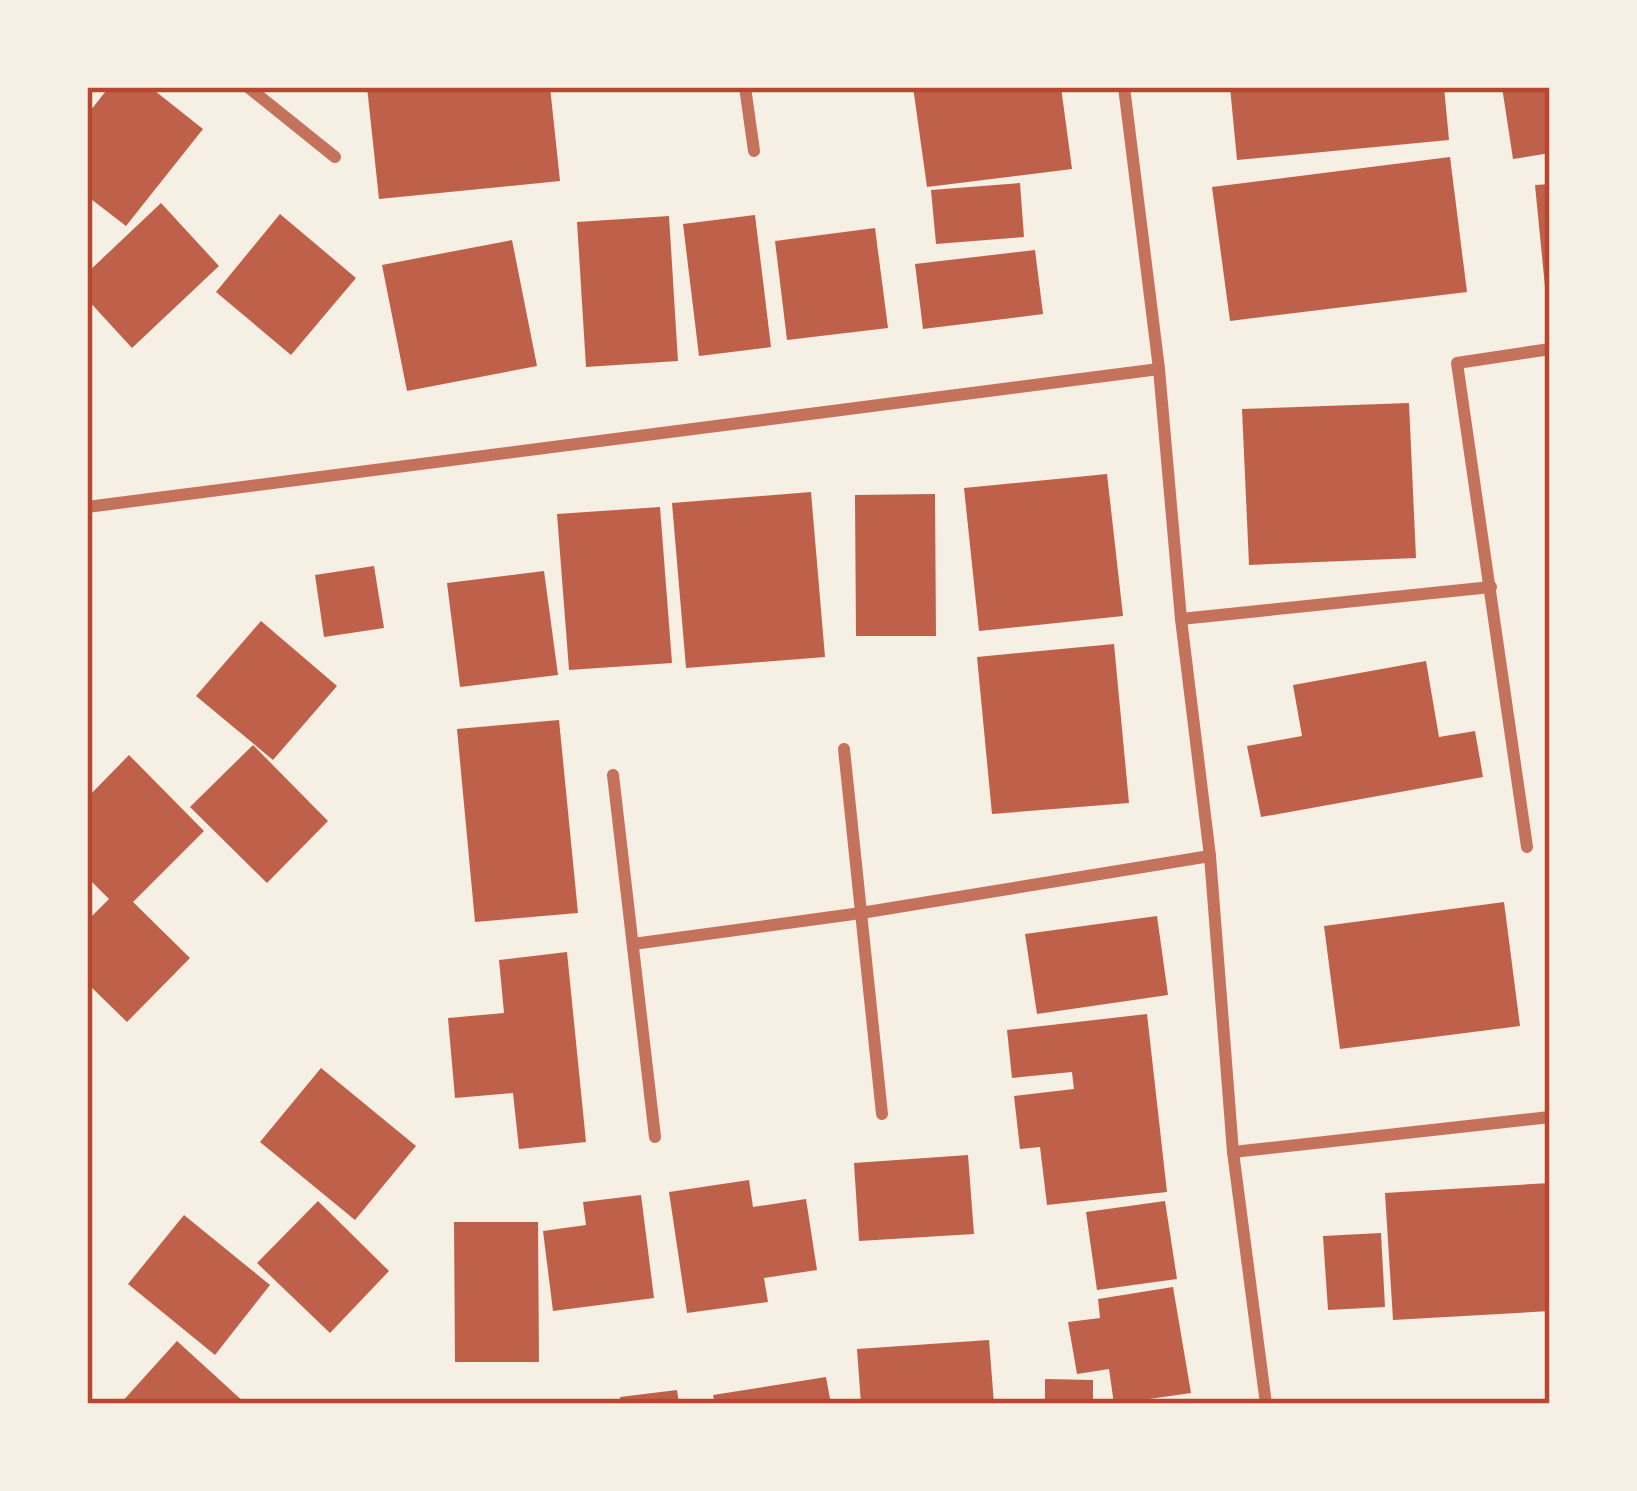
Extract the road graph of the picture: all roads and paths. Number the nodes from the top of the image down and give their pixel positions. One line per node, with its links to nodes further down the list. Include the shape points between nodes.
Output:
1 (248, 87): 5 (street)
2 (745, 87): 4 (street)
3 (1124, 87): 7 (street)
4 (754, 151)
5 (335, 157)
6 (1550, 349): 9 (street, via 1457,363)
7 (1159, 369): 8 (street); 10 (street)
8 (87, 507)
9 (1490, 586): 10 (street); 13 (street)
10 (1181, 619): 14 (street)
11 (844, 749): 15 (street)
12 (613, 775): 16 (street)
13 (1527, 847)
14 (1210, 856): 15 (street); 20 (street)
15 (861, 913): 16 (street); 17 (street)
16 (633, 944): 19 (street)
17 (881, 1114)
18 (1550, 1117): 20 (street)
19 (656, 1137)
20 (1233, 1152): 21 (street)
21 (1266, 1404)

